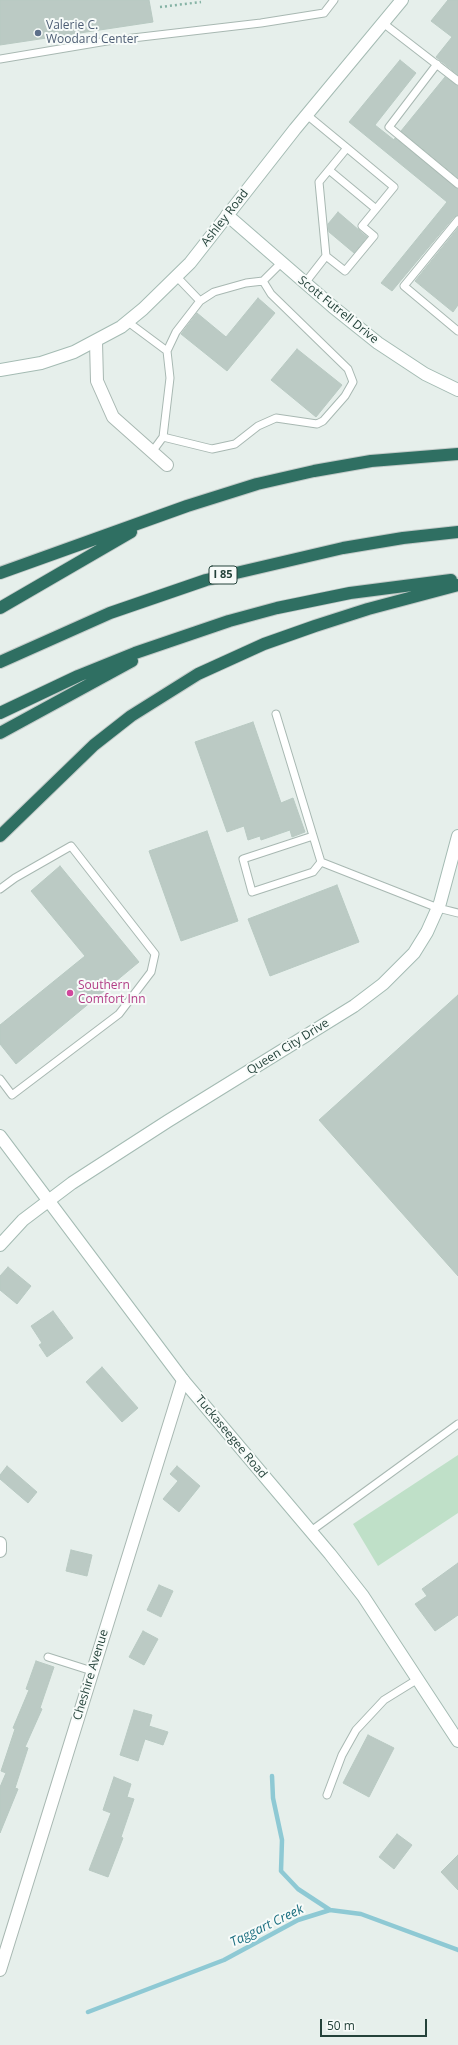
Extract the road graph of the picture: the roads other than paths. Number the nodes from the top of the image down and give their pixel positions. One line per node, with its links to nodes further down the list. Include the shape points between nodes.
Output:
1 (334, 0): 4 (lane, via 324,13 107,41)
2 (402, 0): 3 (street, Ashley Road)
3 (383, 23): 5 (lane); 7 (street, Ashley Road)
4 (0, 59)
5 (437, 64): 6 (lane); 10 (lane, via 389,127)
6 (458, 81)
7 (307, 115): 8 (lane); 12 (street, Ashley Road)
8 (347, 148): 9 (lane); 11 (lane, via 394,187)
9 (329, 170): 11 (lane); 14 (lane, via 319,182)
10 (458, 184)
11 (376, 209): 14 (lane, via 362,226 374,236 345,271)
12 (227, 215): 15 (street, Scott Futrell Drive); 16 (street, Ashley Road)
13 (458, 220): 21 (lane, via 404,286)
14 (326, 256): 18 (lane)
15 (281, 262): 17 (lane); 18 (street, Scott Futrell Drive)
16 (176, 276): 19 (lane); 20 (street, Ashley Road)
17 (263, 281): 19 (lane, via 214,292); 26 (lane, via 271,294 348,368 353,382 345,396 323,421 316,424 276,418 258,426 235,444 212,449)
18 (305, 283): 25 (street, Scott Futrell Drive, via 378,343 424,374)
19 (200, 301): 23 (lane, via 176,332)
20 (128, 322): 22 (street, Ashley Road); 23 (lane)
21 (458, 331)
22 (96, 342): 24 (street, Ashley Road, via 41,363); 27 (street, via 97,381 113,417)
23 (167, 351): 26 (lane, via 170,378)
24 (0, 370)
25 (458, 390)
26 (163, 437): 27 (lane)
27 (152, 452): 29 (street)
28 (458, 454): 30 (highway, via 378,460 314,471 257,484)
29 (167, 465)
30 (156, 518): 32 (highway); 35 (highway)
31 (458, 532): 37 (highway, I 85, via 344,548 206,580 110,613)
32 (0, 573)
33 (458, 579): 36 (highway, via 312,600)
34 (458, 585): 41 (highway, via 315,626 251,650 198,674 138,712 94,745)
35 (0, 608)
36 (183, 635): 38 (highway, via 78,676); 40 (highway)
37 (0, 662)
38 (0, 713)
39 (276, 714): 42 (lane)
40 (0, 733)
41 (0, 836)
42 (313, 836): 44 (lane); 44 (lane, via 243,859 252,892 314,872)
43 (458, 836): 46 (street, Queen City Drive)
44 (321, 862): 46 (lane)
45 (0, 889): 48 (lane, via 71,846 155,954 151,972 119,1014 12,1095)
46 (438, 908): 47 (lane); 50 (street, Queen City Drive, via 414,953 383,984 360,1002 168,1121)
47 (458, 913)
48 (0, 1080)
49 (0, 1136): 50 (street, Tuckaseegee Road)
50 (49, 1200): 51 (street, Queen City Drive, via 23,1220); 52 (street, Tuckaseegee Road)
51 (0, 1245)
52 (183, 1380): 54 (street, Tuckaseegee Road); 58 (street, Cheshire Avenue)
53 (458, 1424): 54 (lane)
54 (311, 1531): 59 (street, Tuckaseegee Road, via 363,1596)
55 (0, 1543): 56 (street)
56 (0, 1550)
57 (48, 1657): 58 (lane)
58 (92, 1671): 62 (street, Cheshire Avenue)
59 (418, 1679): 60 (street, Tuckaseegee Road); 61 (lane, via 384,1700 356,1730 342,1755)
60 (458, 1741)
61 (327, 1795)
62 (0, 1970)

